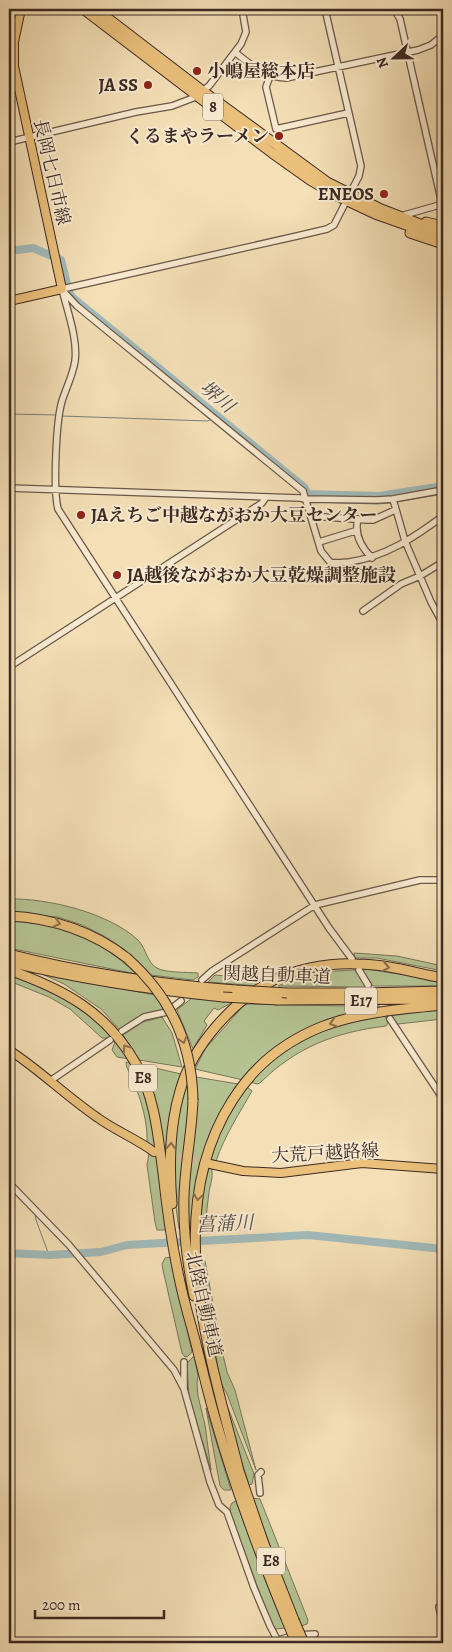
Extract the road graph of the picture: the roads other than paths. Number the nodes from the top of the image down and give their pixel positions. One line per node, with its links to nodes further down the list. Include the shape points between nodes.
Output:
1 (21, 9): 14 (main road, 長岡七日市線, via 14,42 14,66)
2 (83, 9): 12 (highway, 8)
3 (96, 9): 12 (highway, 8)
4 (242, 9): 8 (street, via 246,32)
5 (325, 9): 10 (street)
6 (394, 9): 9 (street)
7 (443, 35): 9 (street, via 425,48)
8 (236, 53): 11 (street); 12 (street)
9 (408, 53): 10 (street); 17 (street)
10 (338, 68): 11 (street, via 295,77); 13 (street)
11 (270, 76): 13 (street, via 266,87 276,129)
12 (200, 93): 14 (street, via 172,106); 16 (highway, 8, via 293,168 326,189)
13 (348, 113): 16 (street, via 361,171)
14 (29, 137): 15 (street); 24 (main road, 長岡七日市線)
15 (9, 142)
16 (348, 198): 18 (highway, 8); 19 (highway, 8); 24 (street, via 334,224 327,229)
17 (442, 204): 19 (street)
18 (374, 214): 22 (highway, 8); 23 (highway, via 402,230)
19 (399, 216): 20 (highway); 21 (highway, 8)
20 (443, 226)
21 (443, 232)
22 (443, 238)
23 (443, 244)
24 (62, 288): 25 (main road); 27 (street, via 75,353 59,413); 30 (street, via 68,298 300,488)
25 (9, 301)
26 (9, 488): 27 (street)
27 (56, 489): 29 (street); 42 (street, via 58,509)
28 (443, 490): 31 (street)
29 (266, 497): 30 (street); 42 (street, via 262,503)
30 (306, 499): 31 (street); 33 (street)
31 (393, 499): 32 (street)
32 (395, 510): 35 (street, via 373,520); 37 (street)
33 (311, 516): 35 (street); 38 (street)
34 (443, 516): 37 (street)
35 (358, 519): 36 (street)
36 (356, 531): 38 (street); 39 (street)
37 (405, 541): 39 (street); 41 (street)
38 (318, 542): 39 (street, via 330,562)
39 (372, 558)
40 (443, 562): 41 (street)
41 (420, 576): 43 (street, via 401,584); 44 (street)
42 (116, 598): 45 (street); 47 (street)
43 (363, 611)
44 (443, 624)
45 (9, 667)
46 (443, 880): 47 (street, via 420,880)
47 (315, 905): 50 (street); 56 (street, via 212,971)
48 (9, 916): 71 (highway, 北陸自動車道, one-way to 71, bridge, via 68,926 104,942 127,958 166,1001 188,1056 193,1100)
49 (9, 954): 56 (highway, via 100,973)
50 (352, 959)
51 (9, 962): 56 (highway, via 164,991)
52 (9, 970): 71 (highway, E8, one-way to 52, via 154,1110 133,1058 108,1026 82,1003 52,986)
53 (359, 970): 55 (street)
54 (443, 978): 71 (highway, one-way to 54, via 171,1183 171,1139 180,1089 204,1042 232,1010 249,995 278,978 305,969 358,964)
55 (368, 985)
56 (201, 987): 57 (highway, 関越自動車道 / E17, bridge, via 364,994); 58 (highway, 関越自動車道 / E17, bridge, via 223,997 278,1000)
57 (443, 992)
58 (443, 999)
59 (182, 1001): 62 (street, via 167,1012 144,1017)
60 (443, 1005): 72 (highway, one-way to 72, via 336,1022 295,1039 263,1063 237,1093 215,1134 200,1184 195,1229)
61 (390, 1019): 66 (street)
62 (122, 1031)
63 (110, 1040): 65 (street)
64 (9, 1050): 65 (main road)
65 (50, 1081): 67 (main road, via 96,1117)
66 (443, 1099)
67 (154, 1152)
68 (210, 1164): 69 (main road, 大荒戸越路線, via 243,1171 281,1173 362,1163)
69 (443, 1169)
70 (9, 1183): 74 (street, via 69,1245 169,1363)
71 (177, 1230): 72 (highway)
72 (184, 1257): 76 (highway, via 199,1294); 76 (highway, 北陸自動車道 / E8, via 195,1339 216,1421)
73 (184, 1362): 74 (street)
74 (184, 1389): 82 (street, via 210,1482 219,1505 228,1512 257,1595)
75 (262, 1472): 77 (street, via 258,1475)
76 (239, 1479): 79 (highway, 北陸自動車道 / E8)
77 (260, 1493)
78 (443, 1606): 80 (street, via 439,1611)
79 (291, 1620): 83 (highway, 北陸自動車道 / E8, bridge); 84 (highway, 北陸自動車道 / E8, bridge)
80 (443, 1620)
81 (315, 1634): 82 (street, via 296,1635)
82 (279, 1641)
83 (296, 1643)
84 (304, 1643)

